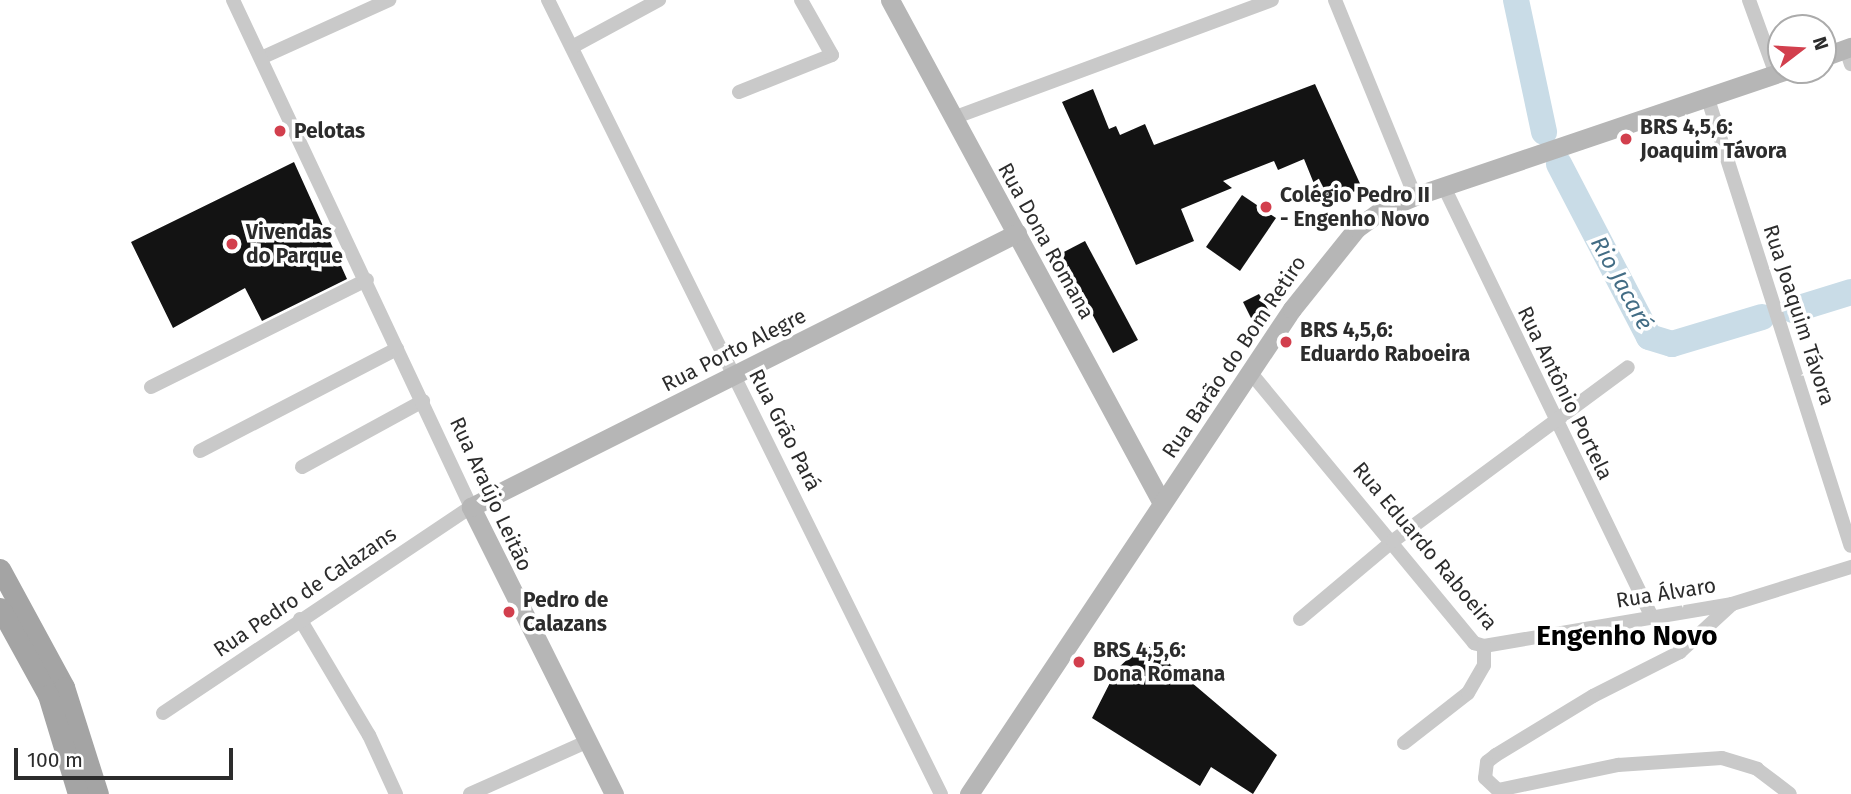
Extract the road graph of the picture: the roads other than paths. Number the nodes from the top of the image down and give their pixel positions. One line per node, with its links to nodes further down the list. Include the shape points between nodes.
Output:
1 (233, 0): 12 (street, Rua Araújo Leitão)
2 (389, 0): 12 (street)
3 (548, 0): 11 (street, Rua Grão Pará)
4 (659, 0): 11 (street)
5 (802, 0): 14 (street, via 832,55)
6 (890, 0): 16 (street, Rua Dona Romana)
7 (1272, 0): 16 (street)
8 (1335, 0): 18 (street)
9 (1749, 0): 10 (street)
10 (1767, 40)
11 (572, 47): 24 (street, Rua Grão Pará)
12 (261, 58): 20 (street, Rua Araújo Leitão)
13 (1767, 77): 15 (street, Rua Barão do Bom Retiro)
14 (739, 92)
15 (1707, 96): 17 (street, Rua Barão do Bom Retiro); 33 (street, Rua Joaquim Távora)
16 (953, 118): 19 (street, Rua Dona Romana)
17 (1444, 187): 18 (street, Rua Barão do Bom Retiro); 27 (street, Rua Antônio Portela)
18 (1415, 196): 23 (street, Rua Barão do Bom Retiro, via 1382,210 1357,228 1323,267)
19 (1017, 233): 24 (street, Rua Porto Alegre); 30 (street, Rua Dona Romana)
20 (367, 280): 21 (street, Rua Araújo Leitão); 25 (street)
21 (397, 349): 26 (street, Rua Araújo Leitão); 28 (street)
22 (1628, 367): 27 (street)
23 (1250, 372): 30 (street, Rua Barão do Bom Retiro); 32 (street, Rua Eduardo Raboeira)
24 (734, 375): 31 (street, Rua Porto Alegre); 50 (street, Rua Grão Pará)
25 (151, 387)
26 (423, 401): 29 (street, Rua Araújo Leitão); 31 (street, Rua Araújo Leitão)
27 (1554, 421): 32 (street); 38 (street, Rua Antônio Portela)
28 (200, 451)
29 (302, 467)
30 (1162, 503): 51 (street, Rua Barão do Bom Retiro)
31 (471, 507): 39 (street, Rua Pedro de Calazans); 43 (street, Rua Araújo Leitão)
32 (1392, 541): 40 (street); 41 (street, Rua Eduardo Raboeira, via 1474,643)
33 (1851, 546)
34 (1851, 567): 36 (street, Rua Álvaro)
35 (0, 569): 46 (main road, via 64,687)
36 (1732, 604): 38 (street, Rua Álvaro); 52 (street, via 1680,652 1593,695 1496,755 1487,762 1485,778 1498,790 1618,765 1722,758 1757,769)
37 (0, 608): 45 (main road, via 48,695)
38 (1651, 615): 41 (street, Rua Álvaro)
39 (300, 619): 42 (street, Rua Pedro de Calazans); 47 (street, via 369,734)
40 (1300, 619)
41 (1484, 646): 44 (street, Rua Eduardo Raboeira, via 1484,665 1468,693)
42 (163, 713)
43 (586, 742): 48 (street); 49 (street, Rua Araújo Leitão)
44 (1404, 743)
45 (78, 794)
46 (98, 794)
47 (396, 794)
48 (471, 794)
49 (614, 794)
50 (941, 794)
51 (969, 794)
52 (1790, 794)

